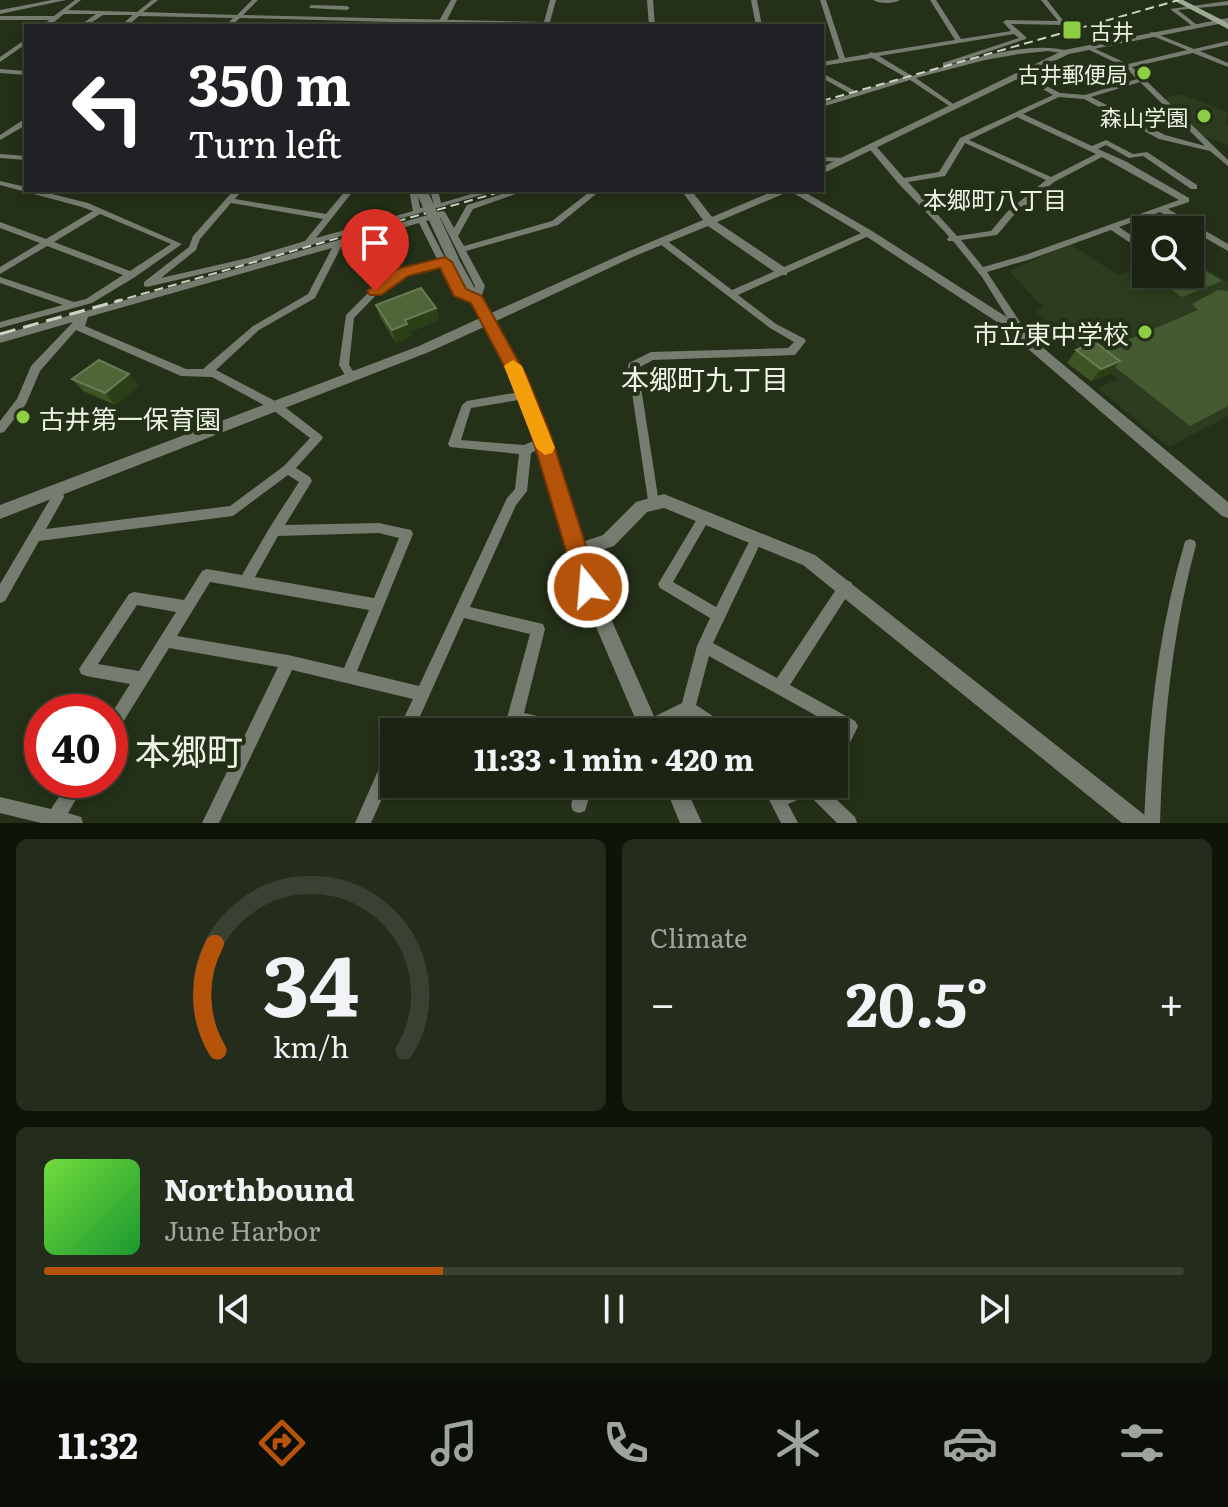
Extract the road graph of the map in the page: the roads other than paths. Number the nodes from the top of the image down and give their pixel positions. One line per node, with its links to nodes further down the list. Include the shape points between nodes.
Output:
1 (63, 0): 23 (street)
2 (78, 0): 20 (street)
3 (155, 0): 22 (street)
4 (255, 0): 24 (street)
5 (354, 0): 19 (street)
6 (454, 0): 35 (street)
7 (553, 0): 36 (street)
8 (650, 0): 37 (street)
9 (754, 0): 38 (street)
10 (823, 0): 42 (street)
11 (876, 0): 12 (street)
12 (897, 0)
13 (933, 0): 45 (street)
14 (1044, 0): 43 (street, via 1062,23 1006,22)
15 (1177, 0): 17 (main road)
16 (1228, 3): 17 (street)
17 (1187, 5): 28 (main road); 39 (street, via 1172,11)
18 (311, 7): 19 (street)
19 (347, 8): 27 (street)
20 (64, 12): 21 (street); 25 (street)
21 (102, 13): 22 (street); 31 (street)
22 (138, 14): 24 (street); 32 (street)
23 (0, 15): 25 (street)
24 (238, 16): 26 (street); 33 (street)
25 (56, 18): 30 (street)
26 (313, 18): 27 (street); 29 (street)
27 (339, 19): 34 (street); 35 (street)
28 (1223, 21): 39 (street); 40 (main road)
29 (304, 23)
30 (48, 24)
31 (85, 24)
32 (126, 24)
33 (230, 24)
34 (335, 24)
35 (441, 24)
36 (546, 24)
37 (652, 24)
38 (759, 24)
39 (1195, 26): 44 (street)
40 (1228, 26)
41 (824, 30): 42 (street)
42 (832, 31): 54 (street)
43 (1015, 32): 45 (street); 63 (street, via 1024,38)
44 (1152, 34): 48 (street); 49 (street)
45 (958, 40): 53 (street)
46 (24, 42): 51 (street)
47 (1228, 43): 49 (street)
48 (1087, 47): 52 (street); 58 (street)
49 (1194, 50): 57 (street); 58 (street)
50 (0, 51): 51 (street)
51 (12, 51): 55 (street)
52 (1067, 52): 61 (street); 63 (street, via 1023,51)
53 (871, 54): 54 (street); 63 (street)
54 (842, 59): 56 (street)
55 (0, 60)
56 (824, 64)
57 (1228, 65)
58 (1127, 66): 64 (street)
59 (0, 71): 60 (street)
60 (24, 73)
61 (1018, 73): 66 (street); 70 (street)
62 (824, 76): 65 (street)
63 (911, 78): 65 (street); 70 (street)
64 (1141, 80): 67 (street); 77 (street)
65 (853, 93): 68 (street); 69 (street)
66 (1058, 95): 67 (street); 71 (street)
67 (1085, 97): 77 (street, via 1162,137)
68 (824, 99)
69 (824, 104)
70 (954, 107): 75 (street)
71 (1019, 115): 74 (street); 76 (street)
72 (24, 123): 73 (street)
73 (0, 138)
74 (963, 140): 85 (street); 86 (street, via 942,174)
75 (871, 146): 82 (street); 86 (street)
76 (1093, 149): 78 (street); 88 (street, via 1106,142 1132,156 1144,154)
77 (1212, 149): 83 (street)
78 (1102, 154): 85 (street); 104 (street, via 1186,200)
79 (0, 156): 80 (street)
80 (24, 158)
81 (824, 159): 82 (street)
82 (843, 160): 84 (street)
83 (1228, 164)
84 (824, 170)
85 (1051, 180): 113 (street, via 994,233)
86 (901, 181): 113 (street)
87 (1, 186): 89 (street)
88 (1194, 187)
89 (24, 192)
90 (25, 192): 105 (street)
91 (236, 192): 102 (street)
92 (348, 192): 107 (street)
93 (413, 192): 106 (street)
94 (422, 192): 120 (street, bridge)
95 (434, 192): 103 (street)
96 (517, 192): 112 (street, via 470,207)
97 (594, 192): 120 (street, via 555,223)
98 (688, 192): 108 (street)
99 (781, 192): 108 (street)
100 (797, 192): 111 (street)
101 (471, 193): 103 (street)
102 (228, 200): 107 (street); 116 (street, via 193,248 147,284)
103 (438, 206): 106 (street)
104 (1161, 209): 110 (street); 119 (street)
105 (99, 211): 118 (street); 124 (street, via 178,244)
106 (419, 216): 112 (street, via 442,214); 116 (street); 117 (street); 120 (street)
107 (328, 217): 116 (street)
108 (711, 223): 115 (street); 123 (street)
109 (0, 225): 118 (street)
110 (1113, 227): 114 (street); 121 (street)
111 (868, 233): 123 (street); 131 (street)
112 (454, 236): 120 (street)
113 (951, 239): 121 (street)
114 (1132, 240)
115 (663, 242): 126 (street); 129 (street)
116 (308, 243)
117 (339, 243): 128 (street); 133 (street, via 312,296 256,328)
118 (45, 245): 122 (street); 124 (street)
119 (1228, 248)
120 (453, 257): 129 (street); 134 (street, via 402,273 349,317 344,365)
121 (982, 270): 131 (street, via 1006,305)
122 (0, 271)
123 (783, 272): 126 (street)
124 (132, 275): 127 (street)
125 (0, 280): 127 (street)
126 (732, 294): 142 (street, via 801,341 791,352 651,356 636,362)
127 (75, 305): 130 (street)
128 (84, 316): 132 (street); 133 (street, via 80,328 185,373); 137 (street, via 35,369 22,401)
129 (490, 321): 134 (street); 135 (street)
130 (2, 326)
131 (1013, 327): 143 (street)
132 (0, 339)
133 (205, 373): 136 (street)
134 (352, 377): 136 (street)
135 (525, 395): 138 (street); 139 (street, via 467,405 454,444)
136 (277, 407): 140 (street, via 317,438); 141 (street)
137 (0, 429)
138 (543, 442): 139 (street); 150 (street)
139 (525, 450): 156 (street, via 521,491 511,502)
140 (288, 469): 146 (street, via 306,481); 147 (street, via 233,511)
141 (58, 491): 144 (street); 147 (street)
142 (653, 503): 145 (street, via 676,503); 150 (street, via 642,507 608,541)
143 (1228, 511)
144 (0, 512)
145 (704, 518): 148 (street); 157 (street, via 665,584)
146 (274, 531): 151 (street); 154 (street, via 379,528 407,534)
147 (36, 536): 153 (street)
148 (756, 540): 152 (street, via 809,560); 157 (street)
149 (1190, 545): 190 (street, via 1178,583 1159,720)
150 (577, 551): 169 (street)
151 (246, 581): 154 (street); 155 (street, via 207,575)
152 (846, 586): 163 (street); 189 (street)
153 (0, 597)
154 (378, 605): 161 (street)
155 (187, 607): 158 (street); 162 (street, via 134,598 86,669)
156 (461, 611): 164 (street); 168 (street, via 538,629)
157 (719, 616): 159 (street)
158 (166, 641): 160 (street); 162 (street)
159 (704, 646): 163 (street); 166 (street)
160 (288, 662): 161 (street); 184 (street)
161 (348, 676): 164 (street)
162 (142, 679): 165 (street)
163 (780, 687): 172 (street)
164 (423, 694): 167 (street)
165 (128, 701)
166 (688, 708): 170 (street); 171 (street)
167 (412, 718)
168 (515, 718)
169 (641, 718)
170 (669, 718)
171 (703, 718)
172 (836, 718)
173 (380, 785): 185 (street)
174 (68, 798): 182 (street)
175 (581, 798): 181 (street)
176 (680, 798): 186 (street)
177 (783, 798): 179 (street)
178 (825, 798): 188 (street)
179 (778, 800): 187 (street)
180 (0, 805): 182 (street)
181 (579, 805)
182 (56, 817): 183 (street)
183 (75, 823)
184 (210, 823)
185 (363, 823)
186 (691, 823)
187 (790, 823)
188 (849, 823)
189 (1139, 823)
190 (1152, 823)

